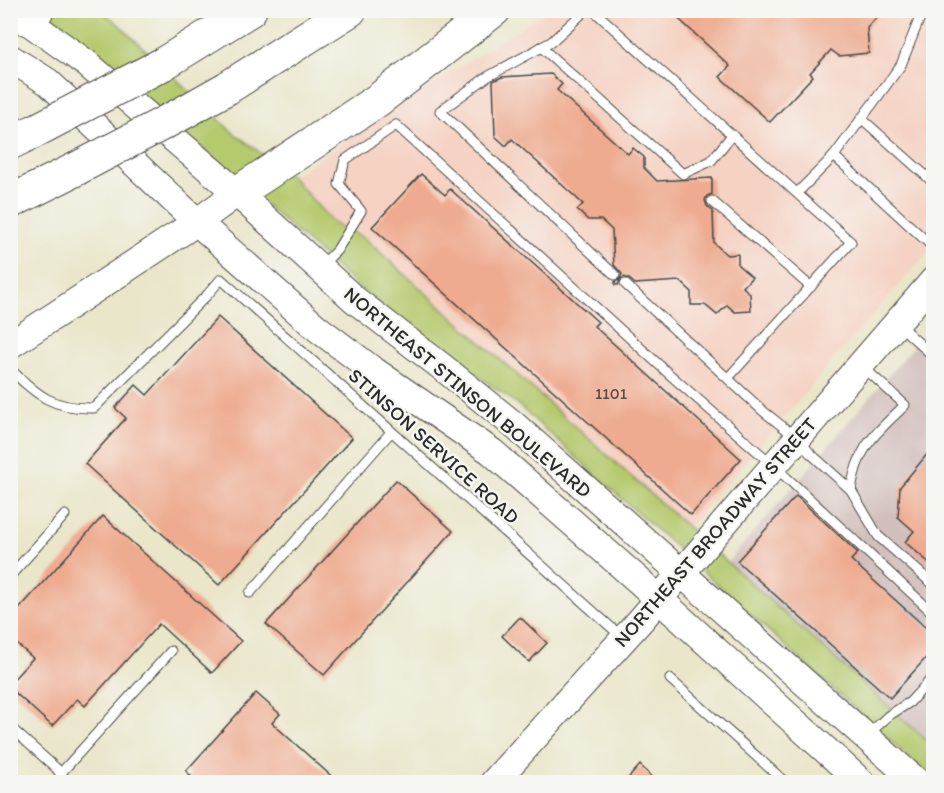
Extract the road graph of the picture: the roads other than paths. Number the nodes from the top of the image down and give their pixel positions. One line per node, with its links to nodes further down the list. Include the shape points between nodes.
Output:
1 (249, 10): 12 (highway, bridge, via 163,64)
2 (350, 10): 18 (highway, bridge, via 181,114)
3 (494, 10): 15 (highway, via 378,100)
4 (586, 10): 8 (lane)
5 (592, 10): 11 (lane)
6 (923, 10): 10 (lane, via 901,65)
7 (21, 16): 15 (main road, NORTHEAST STINSON BOULEVARD, via 86,63)
8 (541, 47): 11 (lane, via 685,177 711,161); 22 (lane, via 487,77 440,111)
9 (10, 58): 19 (main road, NORTHEAST STINSON BOULEVARD, via 48,82)
10 (861, 118): 13 (lane); 14 (lane)
11 (732, 135): 16 (lane)
12 (23, 137)
13 (834, 156): 16 (lane); 20 (lane)
14 (933, 183)
15 (237, 193): 19 (main road); 21 (main road, NORTHEAST STINSON BOULEVARD)
16 (797, 193): 25 (lane, via 851,242)
17 (712, 201): 25 (lane)
18 (10, 202)
19 (197, 222): 27 (main road); 41 (main road, NORTHEAST STINSON BOULEVARD, via 326,335 492,452)
20 (933, 248)
21 (320, 268): 34 (lane, via 337,250 361,211 339,184 345,160 396,125); 37 (main road, NORTHEAST STINSON BOULEVARD, via 514,425)
22 (615, 275)
23 (933, 280): 26 (main road, NORTHEAST BROADWAY STREET)
24 (625, 284): 31 (lane)
25 (811, 287): 31 (lane)
26 (896, 323): 28 (lane); 29 (main road, NORTHEAST BROADWAY STREET)
27 (10, 345)
28 (933, 357)
29 (860, 364): 33 (main road, NORTHEAST BROADWAY STREET); 35 (lane, via 905,405 864,446 854,468)
30 (10, 369): 32 (lane, STINSON SERVICE ROAD, via 46,400 74,409 94,408 221,279)
31 (728, 378): 33 (lane)
32 (391, 432): 40 (lane); 43 (lane, STINSON SERVICE ROAD)
33 (797, 438): 34 (main road, NORTHEAST BROADWAY STREET); 35 (lane)
34 (773, 465): 37 (main road, NORTHEAST BROADWAY STREET); 42 (lane)
35 (851, 490): 39 (lane, via 878,536)
36 (65, 515): 38 (lane)
37 (680, 574): 41 (main road, NORTHEAST BROADWAY STREET); 48 (main road, NORTHEAST STINSON BOULEVARD)
38 (10, 576)
39 (933, 585)
40 (250, 593)
41 (658, 599): 43 (main road, NORTHEAST BROADWAY STREET); 53 (main road, NORTHEAST STINSON BOULEVARD)
42 (933, 614)
43 (623, 639): 51 (main road, NORTHEAST BROADWAY STREET)
44 (171, 651): 49 (lane)
45 (933, 676): 48 (lane, via 910,702)
46 (670, 679): 52 (lane)
47 (10, 727): 49 (lane)
48 (866, 737): 54 (main road, NORTHEAST STINSON BOULEVARD)
49 (60, 774): 50 (lane)
50 (67, 783)
51 (494, 783)
52 (785, 783)
53 (861, 783)
54 (917, 783)

